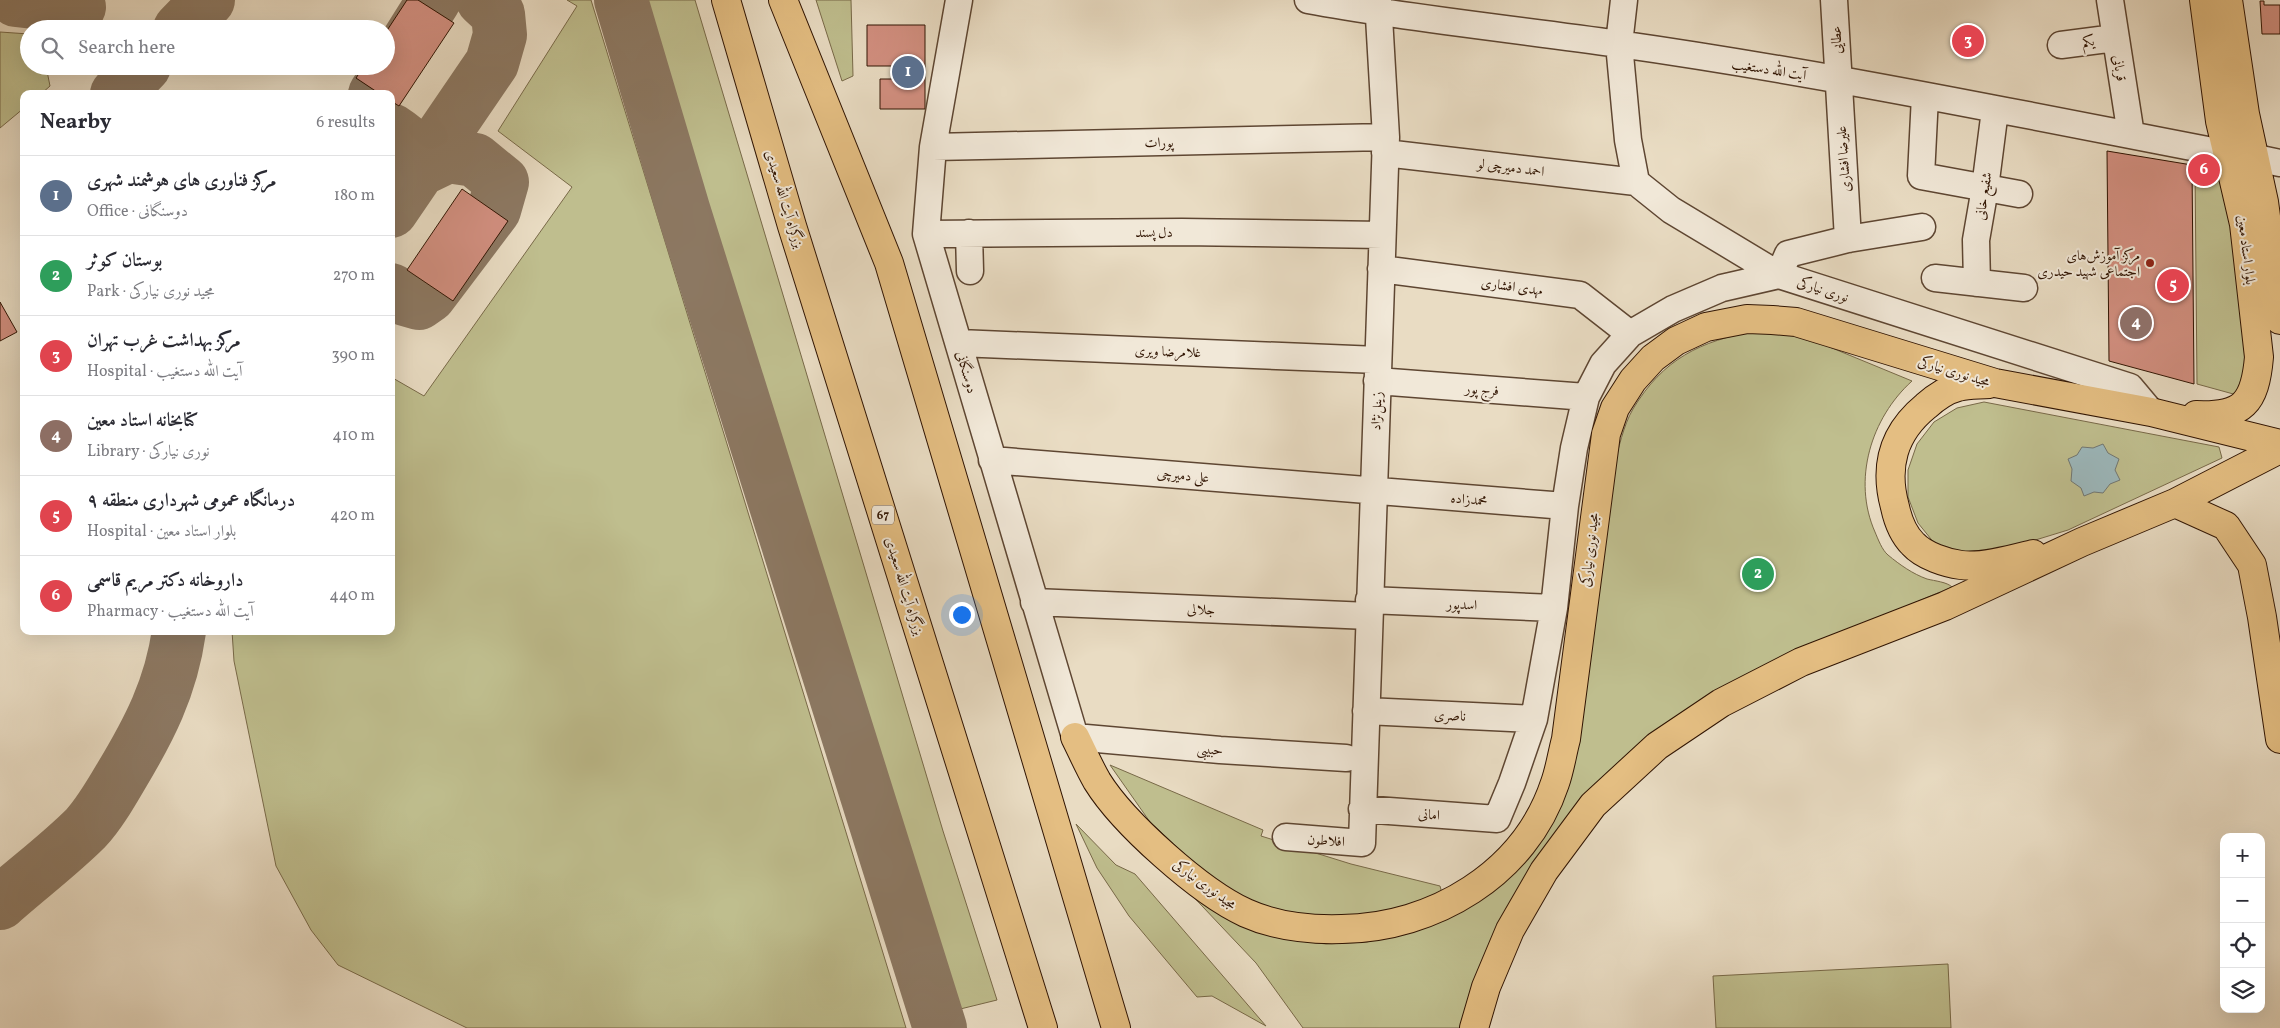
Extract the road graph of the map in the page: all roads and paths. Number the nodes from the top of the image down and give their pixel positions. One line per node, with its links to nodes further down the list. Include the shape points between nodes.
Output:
1 (726, 0): 62 (main road, بزرگراه آیت الله سعیدی / 67, via 792,226)
2 (783, 0): 61 (main road, via 889,263)
3 (959, 0): 19 (street, دوسنگانی)
4 (1308, 0): 10 (street, آیت الله دستغیب)
5 (1624, 0): 12 (street)
6 (1834, 0): 14 (street, عطایی)
7 (2110, 0): 11 (street, قربانی)
8 (2204, 0): 20 (main road, بلوار استاد معین, via 2220,121)
9 (2228, 0): 21 (main road, بلوار استاد معین, via 2245,114)
10 (1378, 6): 12 (street, آیت الله دستغیب); 18 (street, زینل‌نژاد)
11 (2115, 38): 13 (street, یکم); 17 (street, قربانی)
12 (1619, 44): 14 (street, آیت الله دستغیب); 22 (street, via 1628,140)
13 (2061, 45)
14 (1838, 80): 15 (street, آیت الله دستغیب); 29 (street, علیرضا افشاری)
15 (1925, 96): 16 (street, آیت الله دستغیب); 23 (street, via 1921,176)
16 (1995, 110): 17 (street, آیت الله دستغیب); 23 (street, شفیع خانی)
17 (2131, 136): 20 (street, آیت الله دستغیب)
18 (1385, 145): 19 (street, پورات); 22 (street, احمد دمیرچی لو); 28 (street, زینل‌نژاد)
19 (933, 147): 27 (street, دوسنگانی)
20 (2228, 154): 42 (main road, بلوار استاد معین, via 2244,224 2259,357 2257,376 2245,403 2237,411 2211,416)
21 (2268, 160): 36 (main road, بلوار استاد معین, via 2264,202)
22 (1636, 182): 32 (street, نوری نیارکی, via 1671,210)
23 (1985, 188): 24 (street); 34 (street, شفیع خانی, via 1976,240)
24 (2019, 194)
25 (1922, 227): 29 (street)
26 (969, 233): 27 (street, دل پسند); 28 (street, دل پسند); 31 (street)
27 (926, 234): 38 (street, دوسنگانی)
28 (1382, 235): 30 (street, زینل‌نژاد)
29 (1848, 239): 32 (street, via 1788,254)
30 (1381, 269): 37 (street, مهدی افشاری, via 1580,296); 39 (street, زینل‌نژاد)
31 (970, 271)
32 (1779, 275): 37 (street, via 1722,288 1673,309); 42 (street, نوری نیارکی, via 2130,387)
33 (1936, 278): 34 (street)
34 (1977, 283): 35 (street)
35 (2024, 288)
36 (2280, 320)
37 (1630, 334): 41 (street, via 1603,364)
38 (959, 343): 39 (street, غلامرضا ویری); 45 (street, دوسنگانی)
39 (1377, 371): 41 (street, فرج پور); 46 (street, زینل‌نژاد)
40 (1995, 383): 42 (main road, مجید نوری نیارکی); 49 (main road, via 1958,387 1936,397 1910,418 1892,457 1891,492 1903,530 1914,545 1937,558 1963,566 1999,562); 56 (main road, مجید نوری نیارکی, via 1796,322 1772,320 1747,319 1706,327 1676,341 1653,358 1633,380 1615,408 1606,434 1566,739 1554,785 1542,813 1506,862 1476,888 1436,910 1394,924 1354,929 1301,927 1246,913 1185,872 1126,817 1097,781)
41 (1586, 397): 48 (street)
42 (2151, 412): 43 (main road, مجید نوری نیارکی)
43 (2280, 444)
44 (2280, 448): 47 (main road)
45 (992, 460): 46 (street, علی دمیرچی); 50 (street, دوسنگانی)
46 (1373, 491): 48 (street, محمدزاده); 51 (street, زینل‌نژاد)
47 (2175, 503): 49 (main road); 53 (main road, via 2226,526 2252,565)
48 (1565, 506): 52 (street)
49 (2082, 542): 65 (main road, via 1945,606 1801,662 1721,703 1658,746 1593,805 1544,871 1510,930 1486,987)
50 (1034, 602): 51 (street, جلالی); 56 (street, دوسنگانی)
51 (1369, 608): 52 (street, اسدپور); 54 (street, زینل‌نژاد)
52 (1554, 608): 55 (street)
53 (2271, 615): 57 (main road)
54 (1366, 711): 55 (street, ناصری); 59 (street, زینل‌نژاد)
55 (1534, 719): 59 (street, امانی, via 1497,819)
56 (1075, 737): 58 (street, حبیبی)
57 (2280, 739)
58 (1346, 758)
59 (1362, 809): 60 (street, افلاطون, via 1362,843)
60 (1286, 837)
61 (1108, 1000): 63 (main road); 64 (main road)
62 (1043, 1028)
63 (1116, 1028)
64 (1121, 1028)
65 (1474, 1028)

